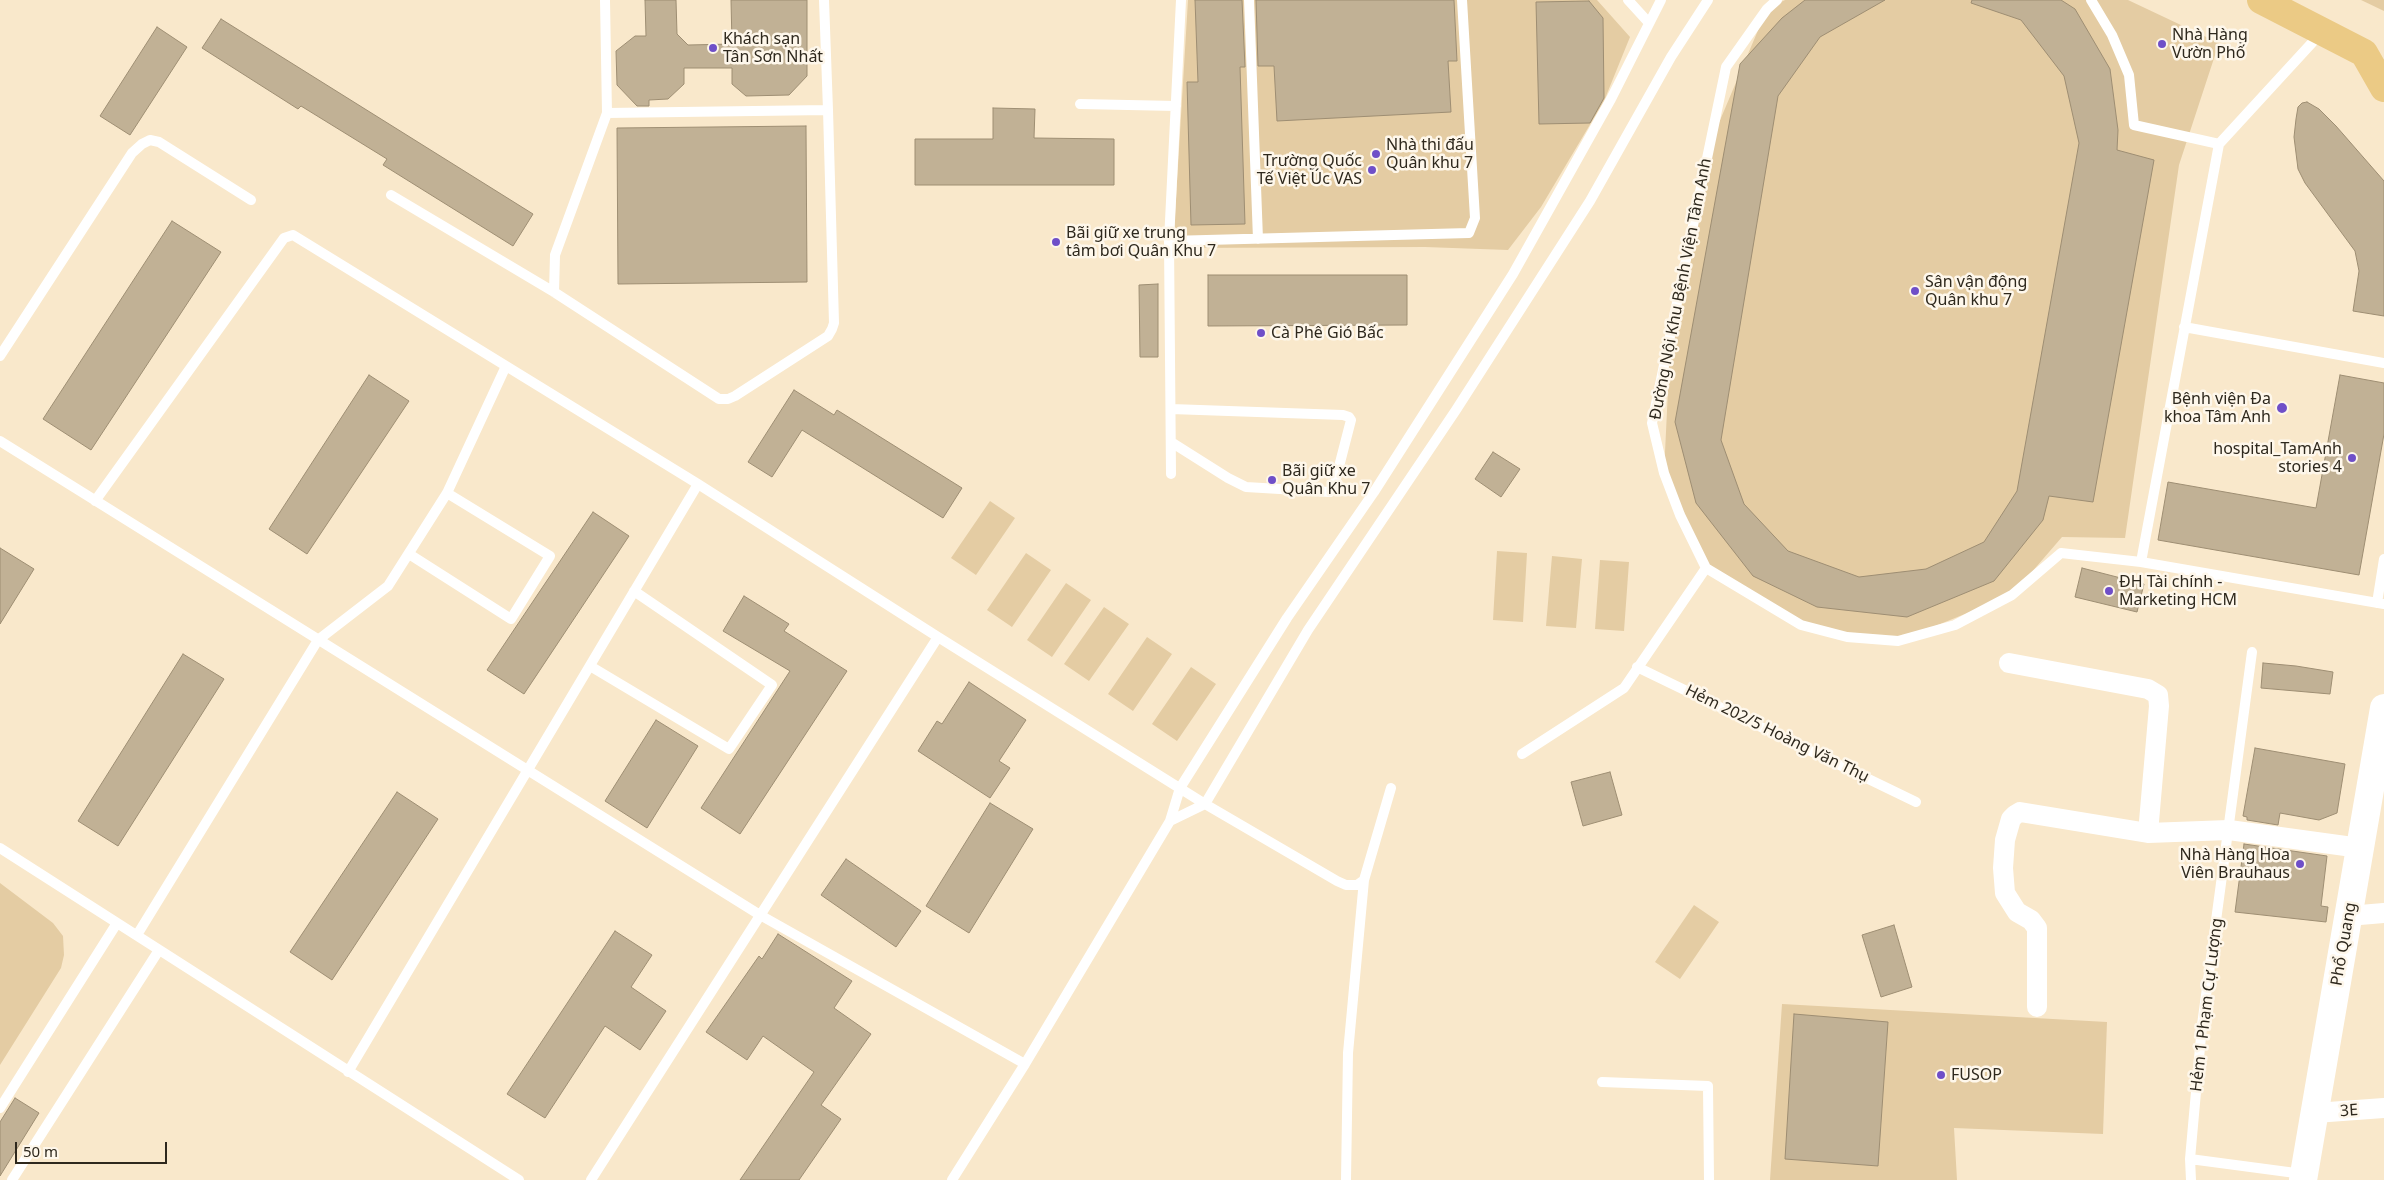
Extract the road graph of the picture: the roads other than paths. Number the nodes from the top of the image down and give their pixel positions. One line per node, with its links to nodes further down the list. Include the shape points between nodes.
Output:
1 (605, 0): 19 (lane)
2 (824, 0): 18 (lane)
3 (1181, 0): 17 (lane)
4 (1249, 0): 23 (lane)
5 (1462, 0): 23 (lane, via 1474,218 1470,233)
6 (1628, 0): 12 (lane)
7 (1661, 0): 12 (lane)
8 (1708, 0): 56 (lane, via 1590,201 1456,410 1308,630)
9 (1777, 0): 40 (lane, Đường Nội Khu Bệnh Viện Tâm Anh, via 1767,9 1726,67 1652,423 1664,473)
10 (2091, 0): 20 (lane, via 2112,35 2129,75 2134,126)
11 (2261, 0): 13 (main road)
12 (1649, 23): 53 (lane, via 1611,99 1513,274 1374,492 1287,618)
13 (2322, 32): 14 (main road); 20 (lane)
14 (2374, 56): 15 (main road)
15 (2384, 88)
16 (1080, 104): 17 (lane)
17 (1176, 106): 24 (lane)
18 (828, 110): 19 (lane); 25 (lane, via 834,322 828,336 735,396 719,399)
19 (607, 113): 25 (lane, via 555,255)
20 (2219, 144): 26 (lane)
21 (391, 196): 25 (lane)
22 (251, 200): 27 (lane, via 159,142 150,140 142,144 132,154)
23 (1258, 238): 24 (lane)
24 (1169, 241): 30 (lane)
25 (554, 292)
26 (2184, 327): 28 (lane); 39 (lane)
27 (0, 356)
28 (2384, 363)
29 (506, 366): 34 (lane); 35 (lane); 36 (lane, via 293,235 284,238)
30 (1171, 409): 32 (lane); 32 (lane, via 1343,415 1351,420 1330,492 1246,487)
31 (0, 441): 36 (lane)
32 (1171, 442): 33 (lane)
33 (1171, 474)
34 (698, 484): 41 (lane); 43 (lane)
35 (447, 493): 37 (lane); 37 (lane, via 550,556 511,619)
36 (94, 501): 44 (lane)
37 (409, 554): 44 (lane, via 388,586)
38 (2384, 558): 42 (lane)
39 (2141, 562): 40 (lane, via 2061,553 2012,595 1955,625 1898,641 1847,637 1801,625); 42 (lane)
40 (1706, 568): 48 (lane)
41 (634, 591): 47 (lane); 47 (lane, via 772,685 729,749)
42 (2380, 603)
43 (938, 637): 53 (lane); 64 (lane)
44 (318, 640): 52 (lane); 67 (lane)
45 (2252, 652): 58 (lane, Hẻm 1 Phạm Cự Lượng)
46 (2009, 662): 59 (street, via 2148,689 2158,695)
47 (590, 666): 52 (lane)
48 (1637, 667): 51 (lane, via 1624,688); 55 (lane, Hẻm 202/5 Hoàng Văn Thụ)
49 (2384, 708): 50 (main road, Phổ Quang)
50 (2380, 752): 61 (main road, Phổ Quang)
51 (1522, 754)
52 (527, 770): 64 (lane); 71 (lane)
53 (1180, 788): 56 (lane); 57 (lane)
54 (1391, 788): 62 (lane)
55 (1916, 802)
56 (1205, 804): 57 (lane); 62 (lane, via 1337,881 1356,885)
57 (1170, 821): 70 (lane)
58 (2229, 830): 59 (street); 61 (street); 76 (lane, Hẻm 1 Phạm Cự Lượng, via 2202,1025)
59 (2148, 832): 69 (street, via 2020,812 2011,819 2005,840 2005,893 2017,912 2037,928)
60 (0, 848): 66 (lane)
61 (2360, 848): 65 (main road, Phổ Quang)
62 (1364, 880): 82 (lane, via 1348,1053)
63 (2384, 913): 65 (street)
64 (760, 915): 70 (lane); 80 (lane)
65 (2348, 916): 75 (main road, Phổ Quang)
66 (117, 923): 67 (lane); 73 (lane)
67 (137, 935): 68 (lane)
68 (159, 950): 71 (lane); 78 (lane)
69 (2038, 1007)
70 (1025, 1064): 81 (lane)
71 (348, 1072): 79 (lane)
72 (1602, 1082): 83 (lane, via 1708,1086)
73 (0, 1108)
74 (2384, 1108): 75 (street, 3E)
75 (2314, 1113): 77 (main road, Phổ Quang)
76 (2190, 1159): 77 (lane); 84 (lane, Hẻm 1 Phạm Cự Lượng)
77 (2304, 1177)
78 (12, 1180)
79 (519, 1180)
80 (592, 1180)
81 (952, 1180)
82 (1346, 1180)
83 (1709, 1180)
84 (2191, 1180)

